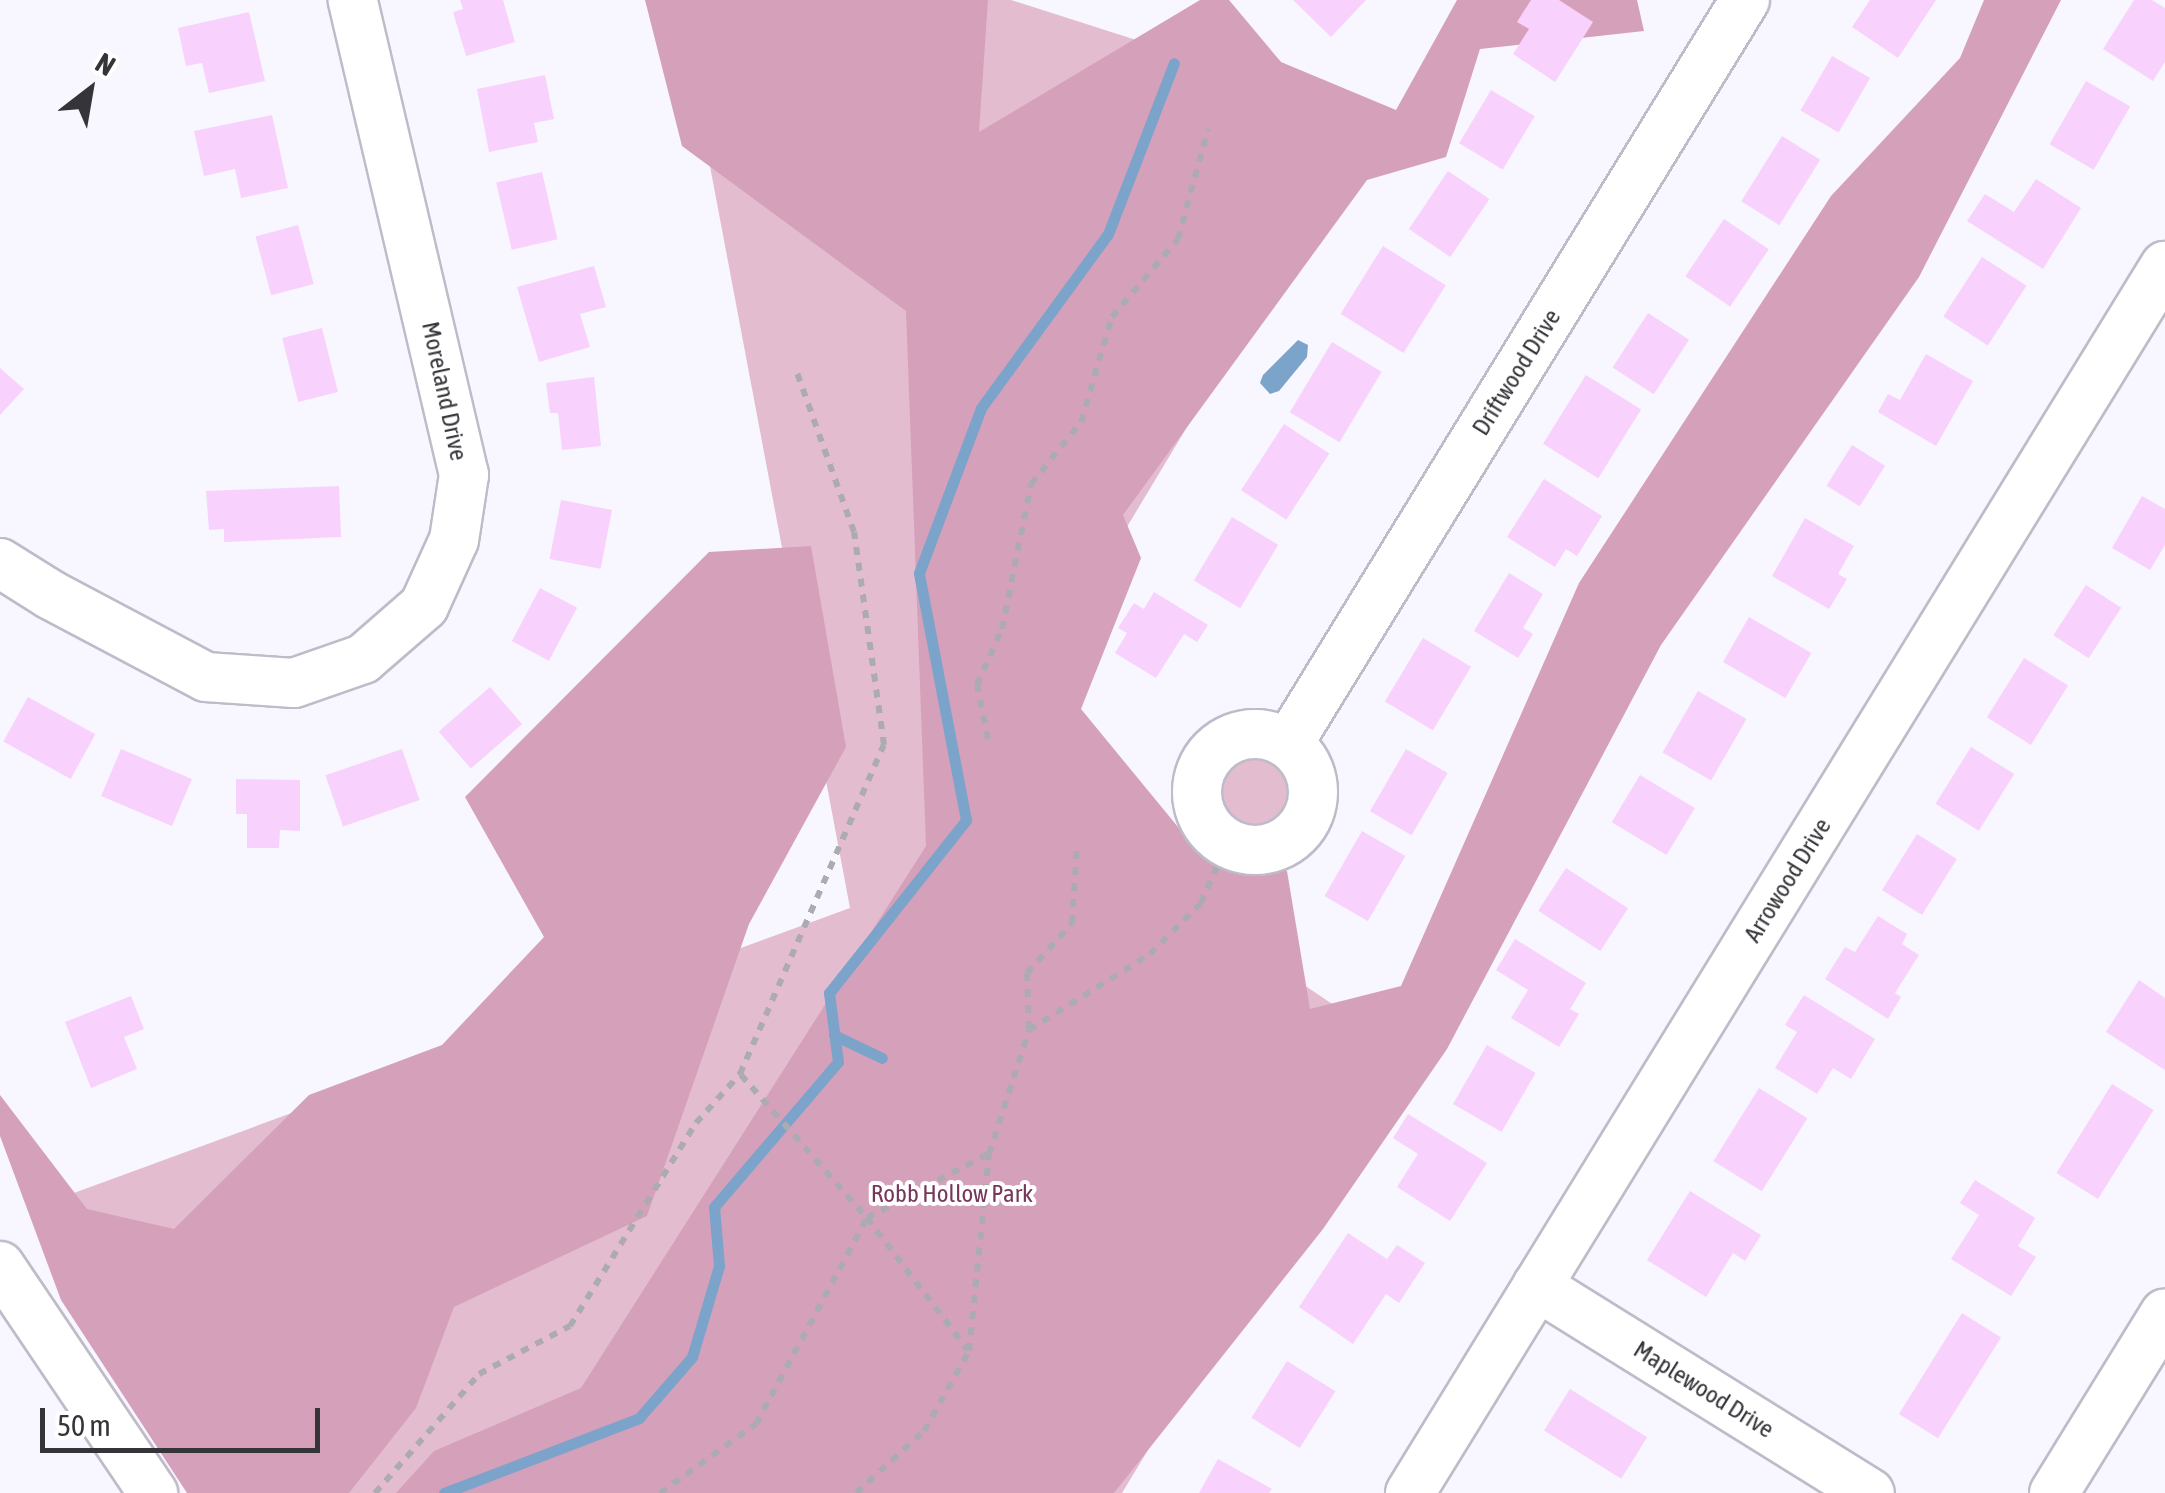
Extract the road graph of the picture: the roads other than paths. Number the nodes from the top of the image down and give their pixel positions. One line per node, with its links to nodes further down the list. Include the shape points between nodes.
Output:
1 (352, 0): 4 (street, Moreland Drive, via 464,475 454,540 424,606 363,659 294,683 206,677)
2 (1745, 0): 5 (street, Driftwood Drive)
3 (2165, 266): 7 (street, Arrowood Drive)
4 (0, 562)
5 (1288, 744): 5 (street, via 1312,778 1307,820 1275,847 1250,850 1227,843 1208,826 1198,804 1206,760 1244,735)
6 (0, 1266): 9 (street)
7 (1537, 1286): 10 (street, Arrowood Drive); 11 (street, Maplewood Drive)
8 (2165, 1312): 12 (street)
9 (154, 1493)
10 (1410, 1493)
11 (1870, 1493)
12 (2054, 1493)

